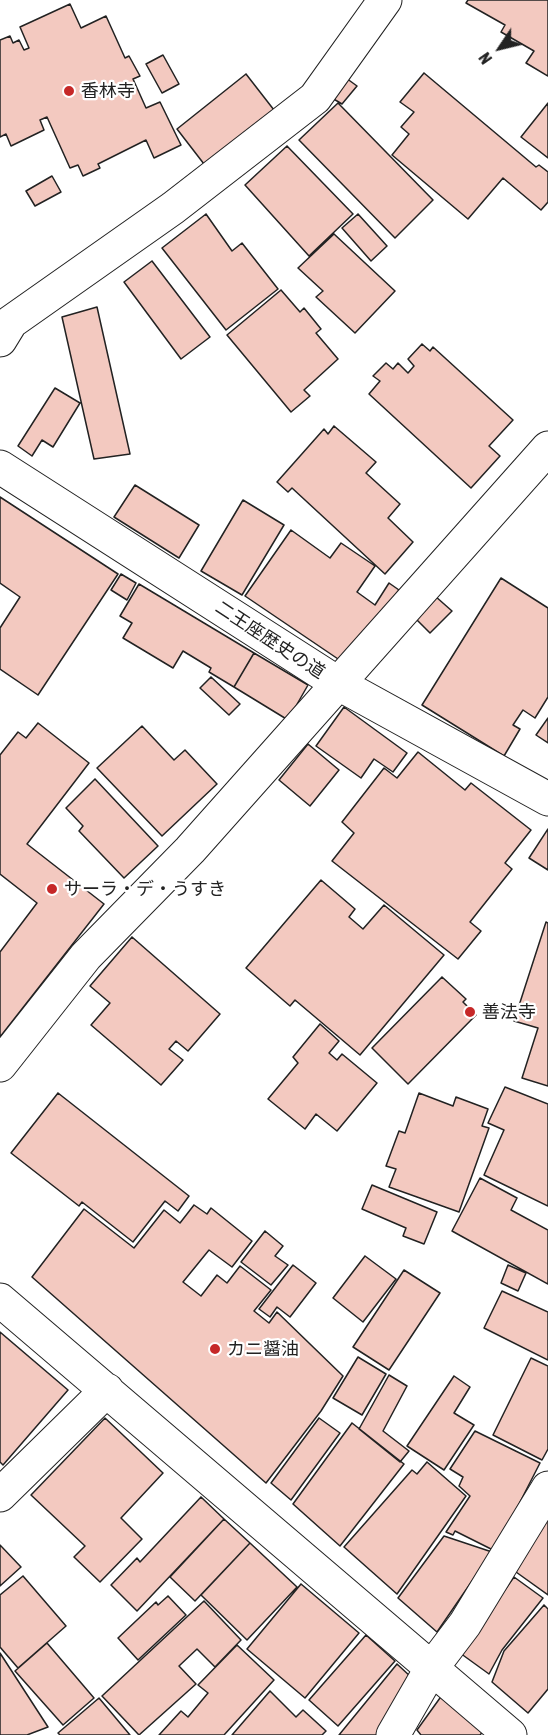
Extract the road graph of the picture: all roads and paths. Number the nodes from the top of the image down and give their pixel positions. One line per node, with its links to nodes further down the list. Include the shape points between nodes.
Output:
1 (384, 0): 2 (street, via 315,98 173,208 11,322)
2 (0, 340)
3 (548, 448): 5 (street)
4 (0, 467): 5 (street, 二王座歴史の道)
5 (339, 684): 6 (street, 二王座歴史の道); 7 (street, via 190,850 86,956)
6 (548, 798)
7 (0, 1065)
8 (0, 1300): 9 (street)
9 (108, 1390): 11 (street); 12 (street)
10 (548, 1488): 12 (street, via 465,1624)
11 (0, 1495)
12 (431, 1670): 13 (street); 14 (street)
13 (393, 1735)
14 (510, 1735)

